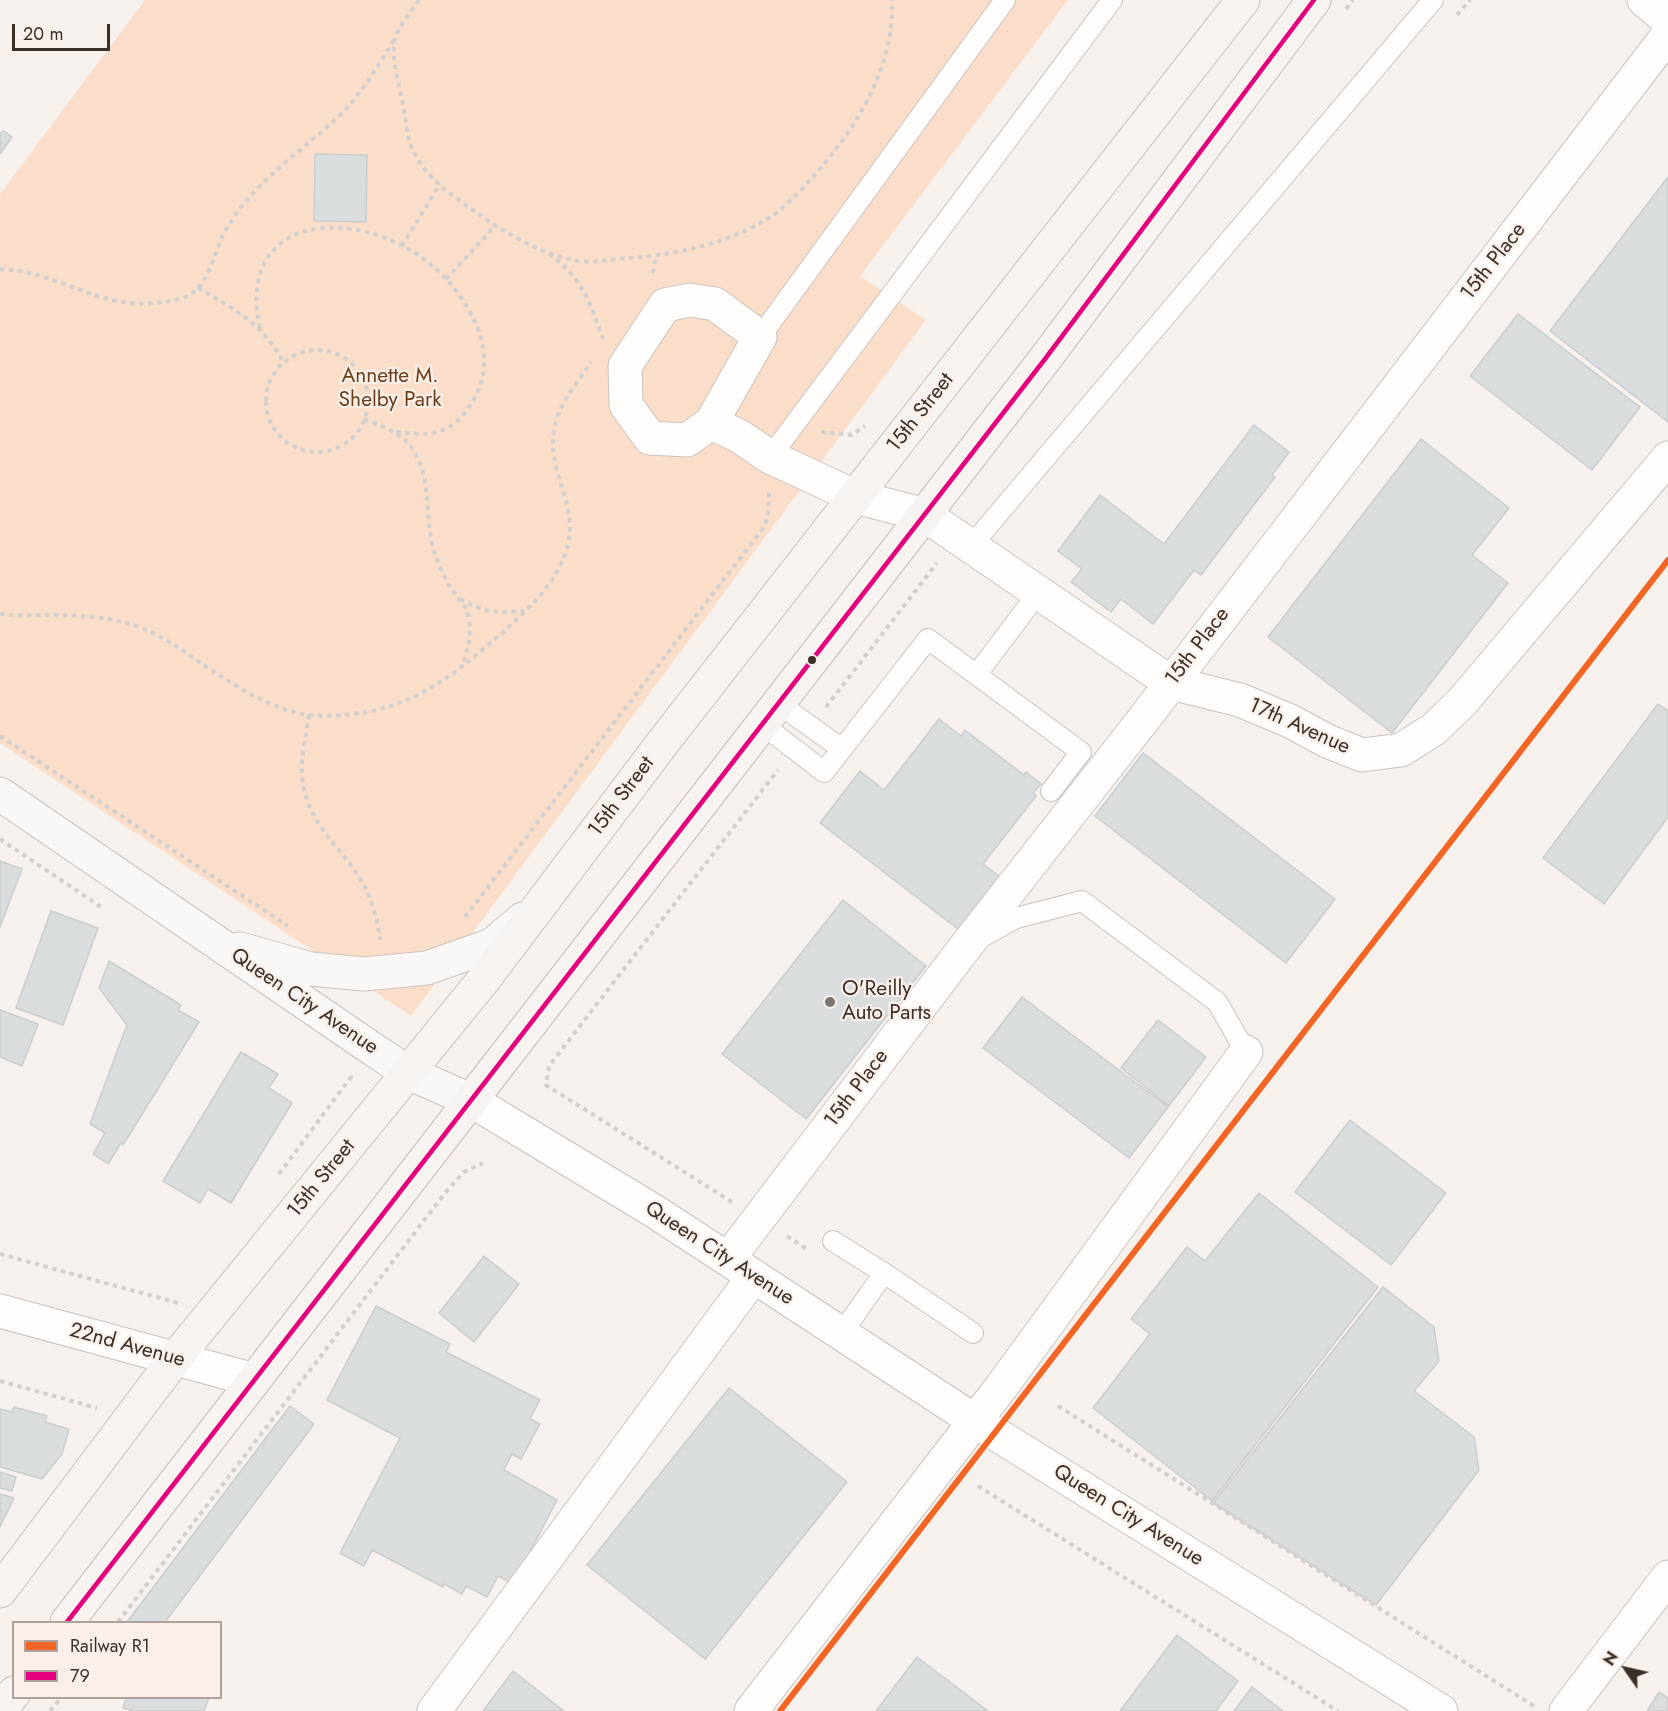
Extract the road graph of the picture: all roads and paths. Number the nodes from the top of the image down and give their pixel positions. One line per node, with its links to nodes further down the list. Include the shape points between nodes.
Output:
1 (418, 0): 13 (path)
2 (892, 0): 18 (path, via 888,49 865,105 835,152 797,195 767,219 738,233)
3 (1005, 0): 25 (lane)
4 (1112, 0): 33 (lane)
5 (1243, 0): 34 (main road, 15th Street)
6 (1314, 0): 35 (main road)
7 (1353, 0): 10 (path)
8 (1433, 0): 36 (lane)
9 (1644, 0): 11 (street)
10 (1346, 10)
11 (1668, 20)
12 (1668, 35): 43 (street, 15th Place)
13 (395, 38): 14 (path, via 394,56 411,145 419,162); 22 (path, via 360,92 338,117 262,183 240,208)
14 (440, 184): 15 (path); 16 (path)
15 (496, 225): 17 (path); 21 (path)
16 (402, 246): 21 (path); 23 (path, via 363,230 334,227 285,239 263,266 256,288)
17 (544, 250): 18 (path, via 575,261); 24 (path, via 573,274 596,317 604,343)
18 (656, 256): 20 (path)
19 (0, 269): 22 (path, via 25,270 116,302 168,302)
20 (652, 277)
21 (446, 279): 31 (path, via 468,308 479,331 485,370 478,393 466,414 450,428 416,435)
22 (198, 288): 23 (path)
23 (260, 328): 27 (path)
24 (610, 336)
25 (760, 337): 30 (street); 30 (street, via 715,304 690,300 665,304 625,366 626,405 650,438 687,440)
26 (593, 359): 39 (path, via 568,395 554,429 555,459 570,515 567,550 549,584)
27 (284, 363): 28 (path, via 313,350 344,357 365,382 369,398); 28 (path, via 272,376 267,393 273,426 284,439 315,452 333,449 348,441)
28 (364, 419): 31 (path)
29 (870, 419): 33 (path, via 852,435 818,432)
30 (711, 423): 33 (street, 17th Avenue)
31 (392, 431): 38 (path, via 418,459 426,488 430,538 444,577)
32 (1668, 458): 43 (street, 17th Avenue, via 1462,702 1434,729 1401,750 1362,755 1240,700)
33 (778, 461): 34 (street, 17th Avenue); 55 (path, via 767,485 770,506 761,531 480,901)
34 (856, 497): 35 (street, 17th Avenue); 53 (main road, 15th Street, via 664,741)
35 (925, 515): 36 (street, 17th Avenue); 44 (main road)
36 (964, 541): 37 (street, 17th Avenue); 46 (path)
37 (1038, 593): 42 (lane); 43 (street, 17th Avenue)
38 (458, 597): 39 (path, via 490,612); 41 (path, via 470,625)
39 (525, 610): 41 (path)
40 (0, 614): 45 (path, via 88,616 139,627 159,635 245,692)
41 (462, 668): 45 (path, via 429,690 374,711)
42 (977, 674): 49 (lane, via 928,639); 50 (lane, via 1081,752)
43 (1170, 684): 59 (street, 15th Place)
44 (771, 714): 46 (lane); 48 (lane); 63 (main road)
45 (309, 715): 58 (path, via 302,758 303,784 317,822 364,886)
46 (811, 727): 49 (lane)
47 (0, 736): 56 (path)
48 (794, 749): 49 (lane, via 824,772); 66 (path, via 549,1066 546,1085)
49 (842, 749)
50 (1051, 791)
51 (0, 794): 57 (main road, Queen City Avenue)
52 (0, 839): 54 (path)
53 (543, 903): 57 (main road, via 492,945 427,968 363,974 311,969); 62 (main road, 15th Street)
54 (107, 911)
55 (459, 922)
56 (294, 930)
57 (217, 942): 62 (main road, Queen City Avenue)
58 (381, 946)
59 (966, 946): 60 (lane, via 1017,918 1082,901 1216,1002); 66 (street, 15th Place)
60 (1246, 1052): 81 (street)
61 (345, 1073): 65 (path, via 351,1077)
62 (409, 1073): 63 (main road, Queen City Avenue); 76 (main road, 15th Street)
63 (472, 1101): 70 (street, Queen City Avenue); 77 (main road)
64 (483, 1163): 86 (path, via 464,1172 446,1193)
65 (273, 1181)
66 (759, 1219): 69 (path); 70 (street, 15th Place)
67 (833, 1241): 71 (lane)
68 (0, 1254): 72 (path)
69 (815, 1254)
70 (741, 1268): 74 (street, Queen City Avenue); 91 (street, 15th Place)
71 (884, 1273): 74 (lane); 75 (lane)
72 (182, 1304)
73 (0, 1311): 76 (street, 22nd Avenue)
74 (842, 1333): 81 (street, Queen City Avenue)
75 (973, 1333)
76 (174, 1360): 77 (street, 22nd Avenue); 84 (main road, 15th Street)
77 (254, 1380): 85 (main road)
78 (0, 1381): 80 (path, via 101,1409)
79 (1058, 1406): 95 (path)
80 (94, 1418)
81 (975, 1421): 92 (street); 94 (street, Queen City Avenue)
82 (978, 1486): 93 (path)
83 (1668, 1577): 96 (street)
84 (0, 1591)
85 (69, 1621)
86 (120, 1621)
87 (12, 1695): 89 (main road)
88 (60, 1699): 90 (path)
89 (0, 1710)
90 (50, 1711)
91 (434, 1711)
92 (751, 1711)
93 (1338, 1711)
94 (1441, 1711)
95 (1542, 1711)
96 (1566, 1711)

